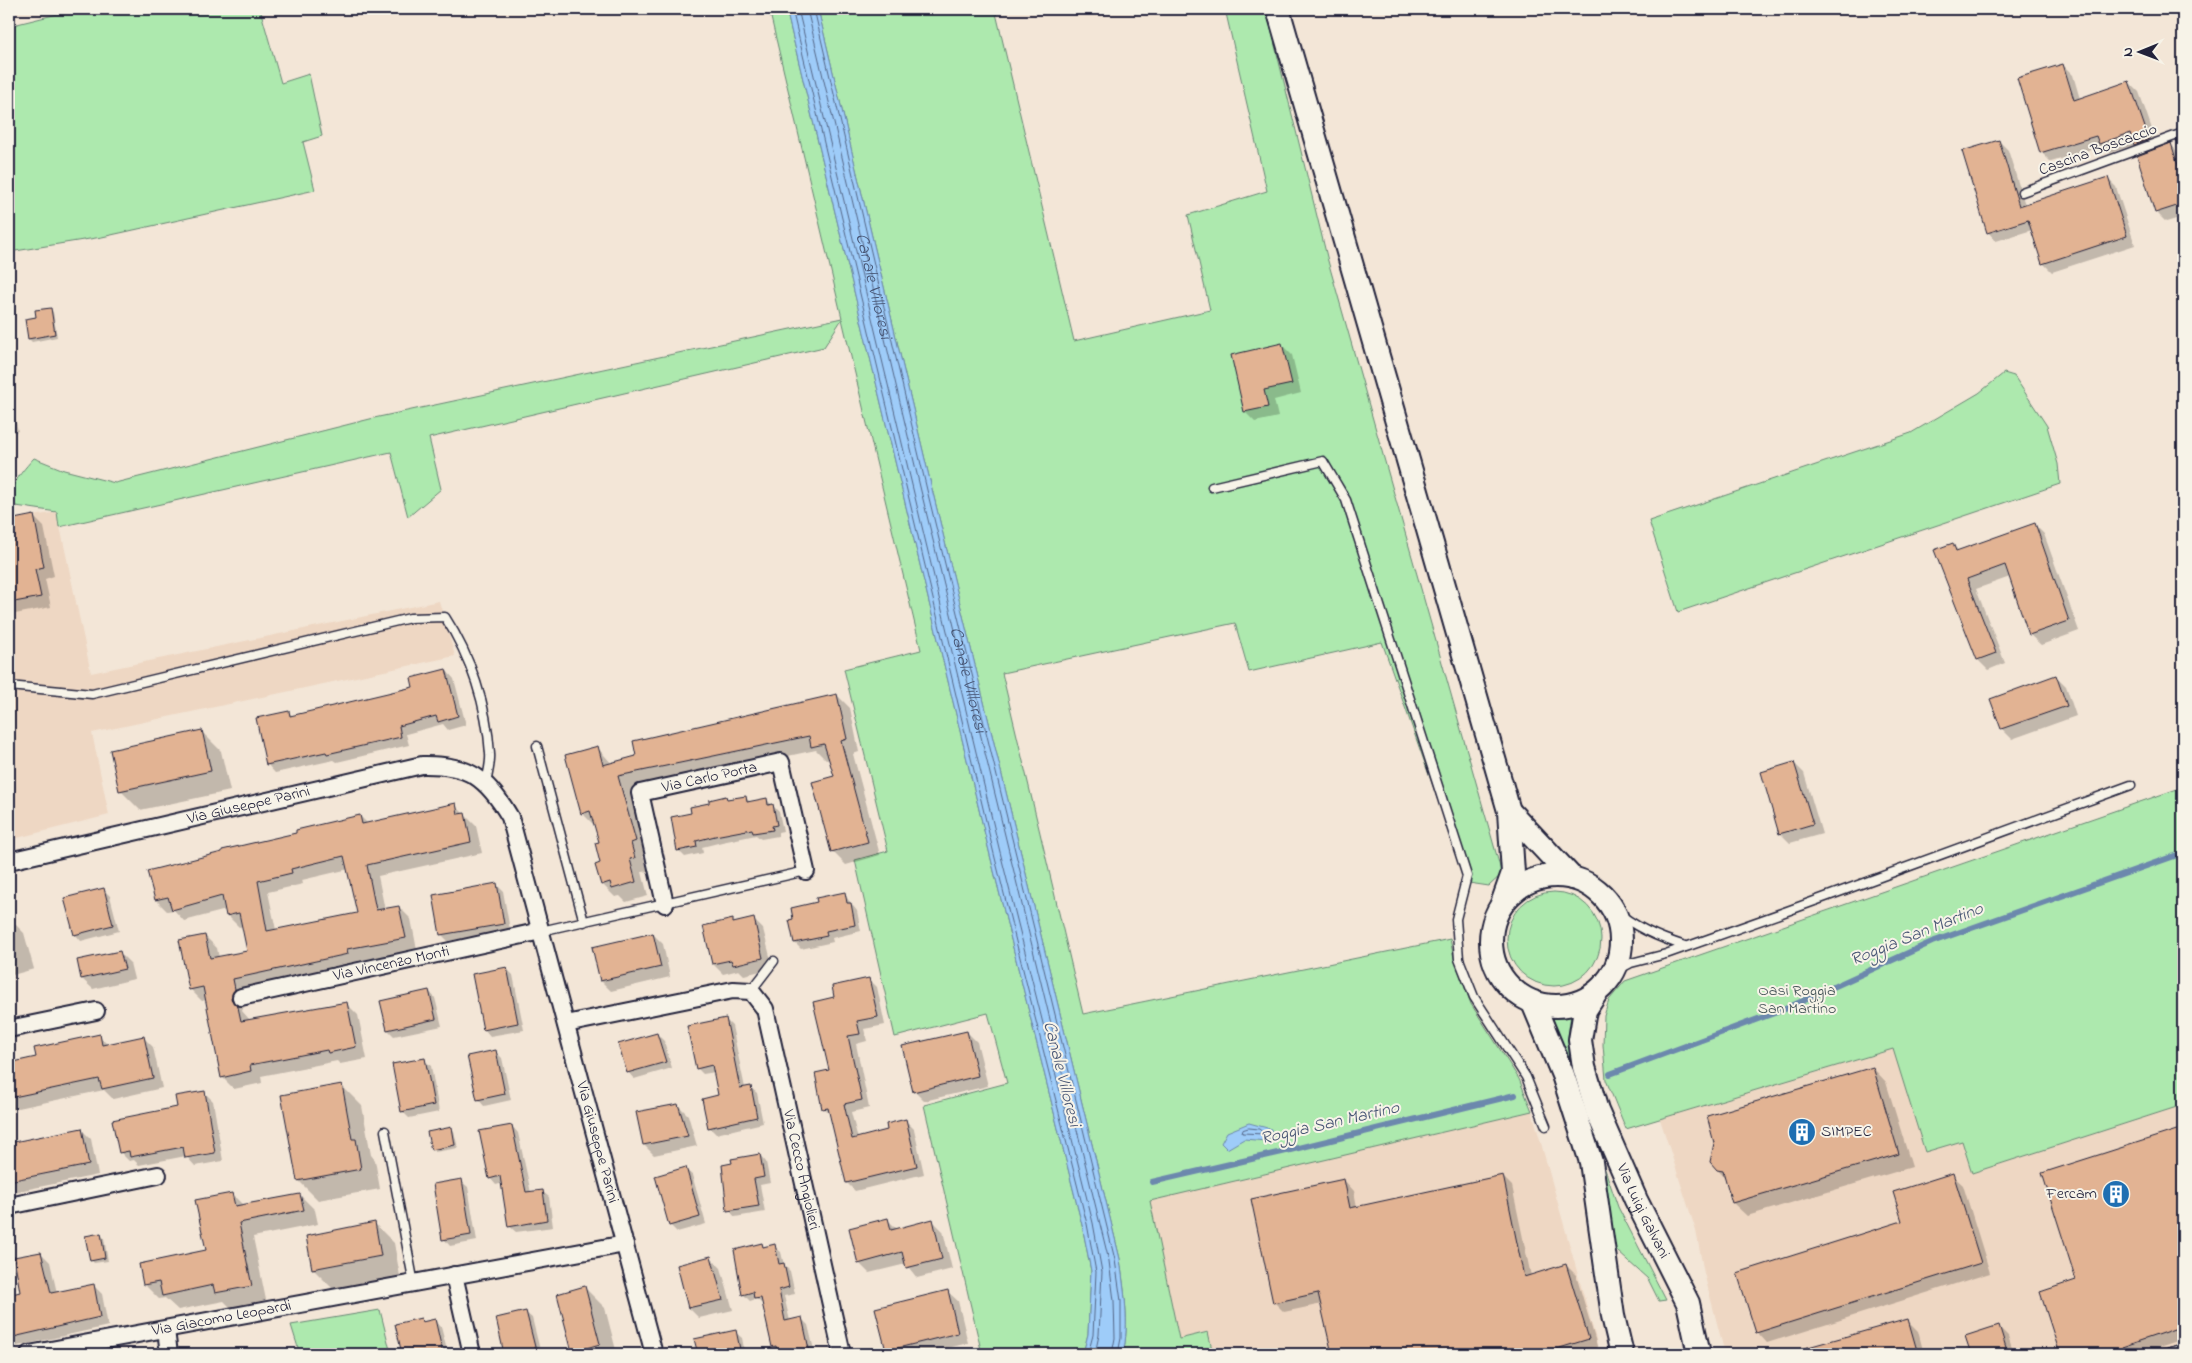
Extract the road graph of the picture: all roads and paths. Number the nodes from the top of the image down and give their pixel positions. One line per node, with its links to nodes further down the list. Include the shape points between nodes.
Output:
1 (1278, 9): 9 (main road)
2 (2183, 133): 3 (lane, Cascina Boscaccio)
3 (2022, 192)
4 (1212, 487): 28 (lane, via 1323,461 1346,500 1467,876 1456,919 1459,959 1474,998 1526,1077)
5 (9, 686): 7 (lane, via 92,694 410,618 445,617 469,658 485,721 490,756)
6 (537, 746): 16 (lane)
7 (486, 785): 10 (street, Via Giuseppe Parini, via 467,770 422,765); 17 (street, Via Giuseppe Parini, via 495,791 510,817)
8 (2131, 785): 18 (lane)
9 (1509, 811): 12 (main road); 14 (main road, via 1513,873)
10 (9, 860)
11 (806, 871): 13 (lane); 13 (street, Via Carlo Porta, via 781,762 640,793)
12 (1572, 878): 14 (main road, via 1545,876 1532,880 1510,894); 15 (main road, via 1595,888)
13 (665, 904): 16 (lane)
14 (1502, 904): 24 (main road, via 1490,938 1494,961 1498,972 1513,991)
15 (1612, 908): 18 (lane, via 1628,922 1656,937); 20 (main road, via 1620,928 1621,951)
16 (584, 922): 17 (lane)
17 (541, 931): 23 (street, Via Vincenzo Monti); 26 (street, Via Giuseppe Parini)
18 (1686, 946): 20 (lane, via 1631,963)
19 (774, 961): 21 (lane)
20 (1614, 972): 22 (main road)
21 (751, 991): 26 (street, via 733,990); 41 (street, Via Cecco Angiolieri, via 765,1009)
22 (1596, 993): 24 (main road, via 1577,1004 1566,1006); 43 (main road, Via Luigi Galvani, via 1585,1010 1580,1040 1584,1067 1612,1147 1688,1303)
23 (241, 997)
24 (1533, 1003): 42 (main road, Via Luigi Galvani, via 1563,1075 1591,1162 1613,1316)
25 (96, 1011): 27 (street)
26 (566, 1024): 32 (street, Via Giuseppe Parini)
27 (9, 1029)
28 (1546, 1126)
29 (385, 1131): 34 (lane)
30 (158, 1175): 31 (street)
31 (9, 1206)
32 (625, 1244): 33 (street, Via Giacomo Leopardi); 40 (street, Via Giuseppe Parini)
33 (454, 1275): 34 (street, Via Giacomo Leopardi); 39 (street)
34 (414, 1284): 35 (street, Via Giacomo Leopardi)
35 (166, 1330): 37 (street, Via Giacomo Leopardi); 38 (street)
36 (2183, 1348): 44 (lane)
37 (29, 1354)
38 (170, 1354)
39 (472, 1354)
40 (654, 1354)
41 (842, 1354)
42 (1622, 1354)
43 (1699, 1354)
44 (2164, 1354)

